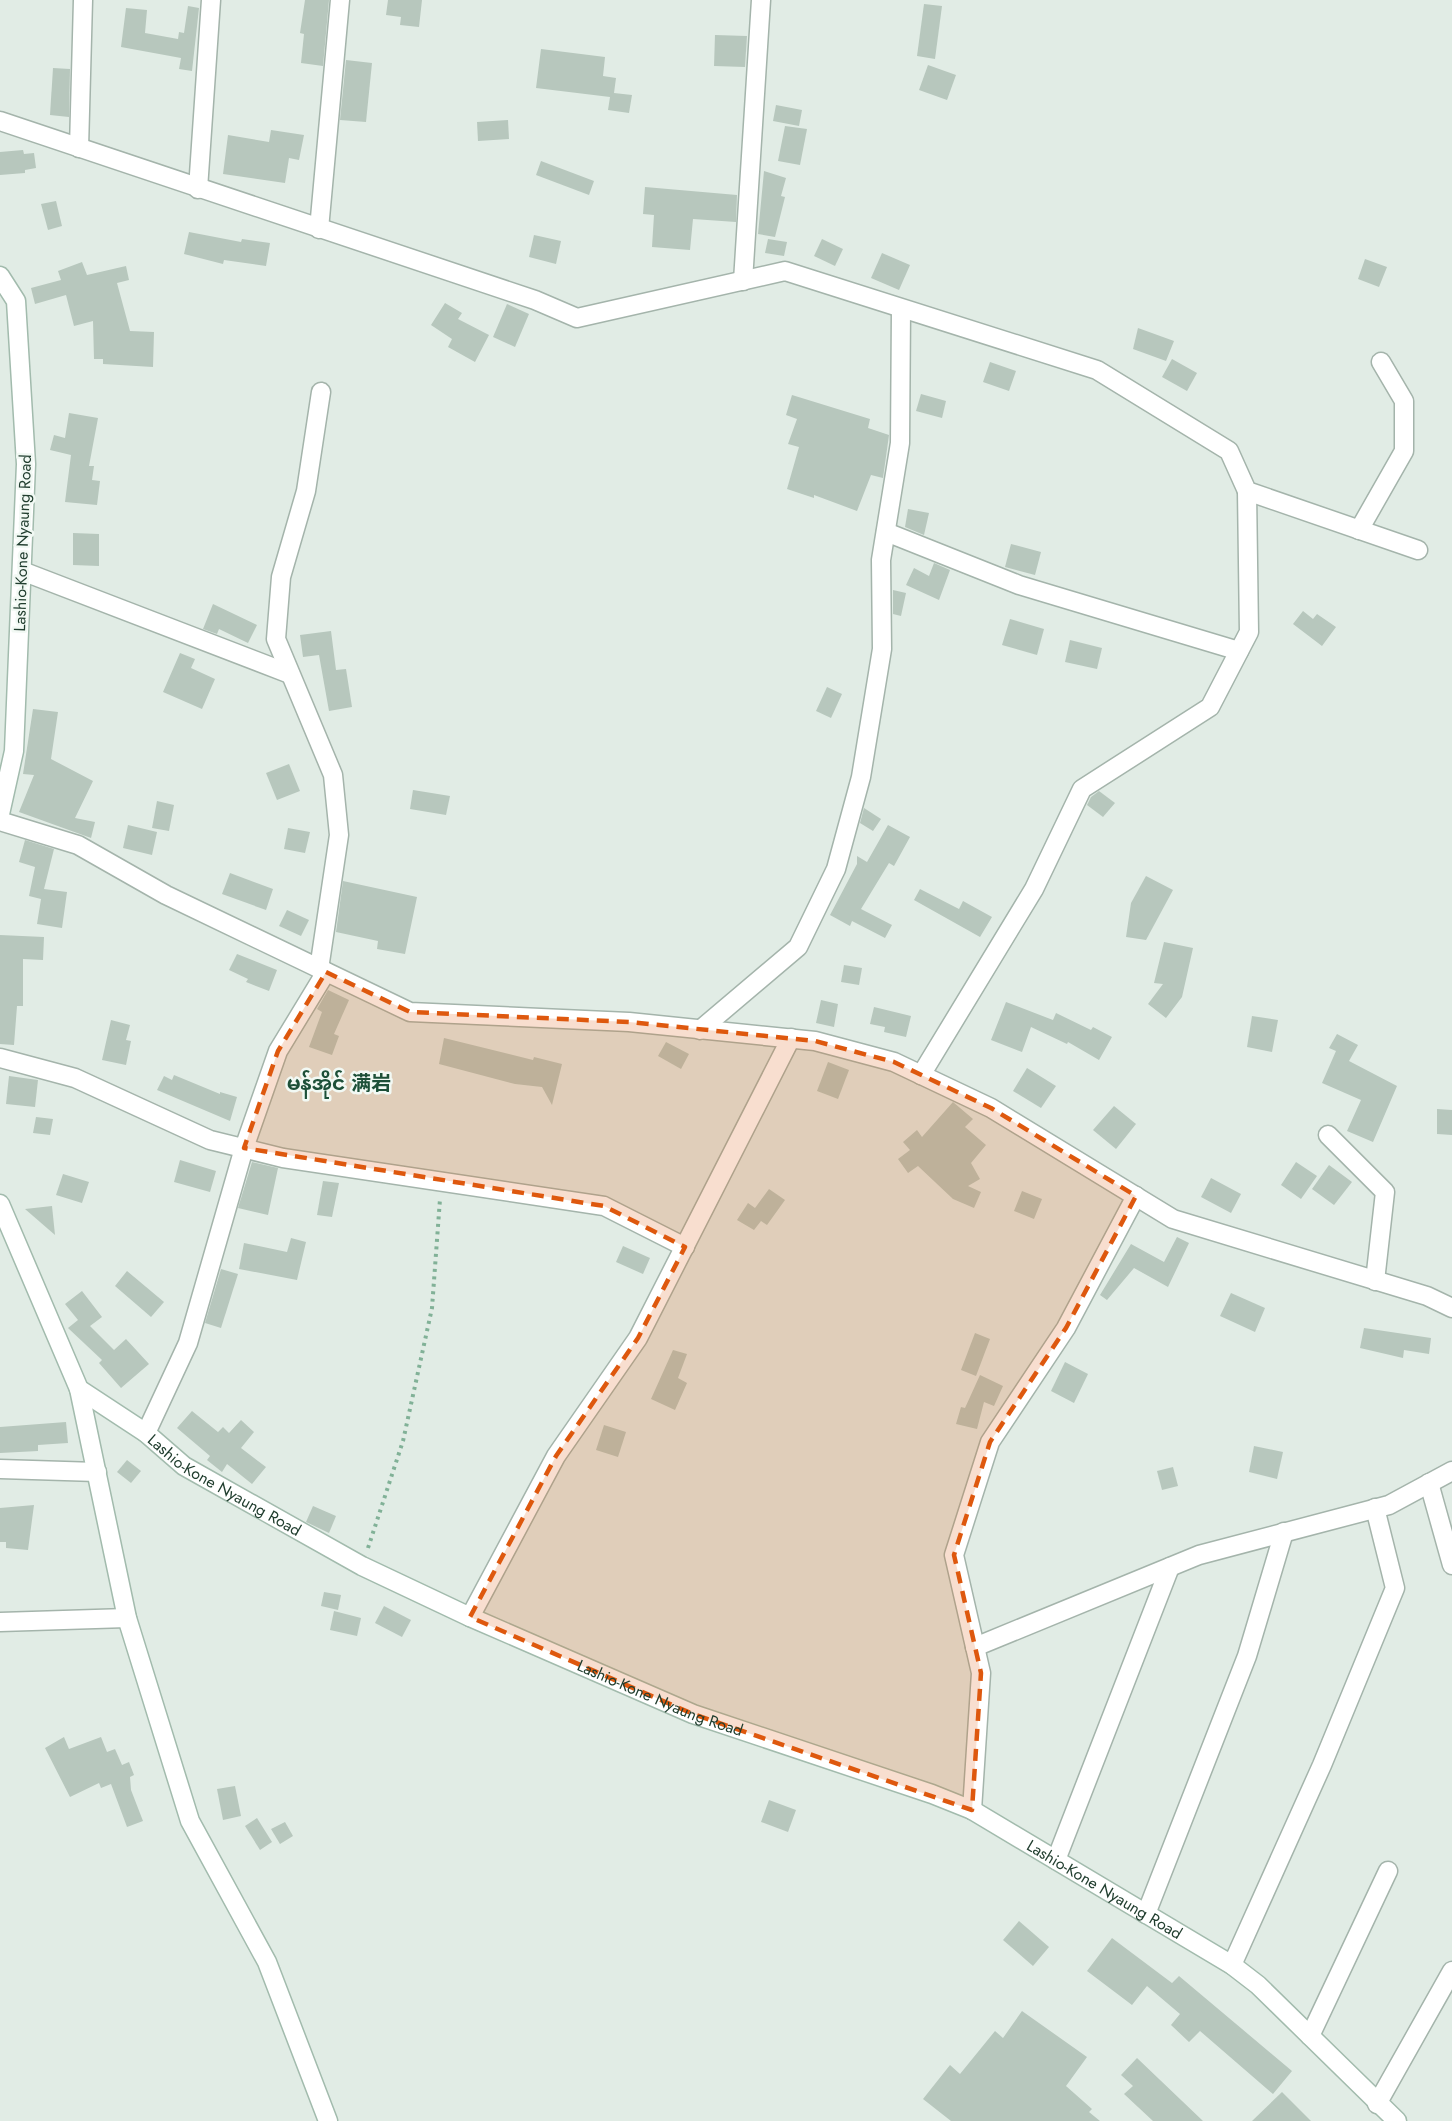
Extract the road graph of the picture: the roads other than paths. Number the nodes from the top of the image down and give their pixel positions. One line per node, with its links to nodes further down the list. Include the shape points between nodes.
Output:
1 (83, 0): 6 (street)
2 (211, 0): 7 (street)
3 (340, 0): 8 (street)
4 (761, 0): 10 (street)
5 (0, 121): 6 (street)
6 (79, 148): 7 (street)
7 (198, 189): 8 (street)
8 (319, 229): 10 (street, via 535,300 577,318)
9 (0, 276): 18 (street, Lashio-Kone Nyaung Road, via 16,301 26,464)
10 (744, 281): 11 (street, via 785,271)
11 (901, 309): 14 (street, via 1097,370 1229,451); 16 (street, via 900,443)
12 (1381, 362): 15 (street, via 1404,401 1404,451)
13 (321, 392): 20 (street, via 306,491 281,577 276,639)
14 (1247, 491): 15 (street); 19 (street, via 1249,632)
15 (1359, 530): 17 (street)
16 (886, 532): 19 (street, via 1019,585); 24 (street, via 881,560 882,649 861,777 836,869 798,947)
17 (1418, 550)
18 (22, 571): 20 (street); 21 (street, Lashio-Kone Nyaung Road, via 14,751)
19 (1239, 651): 27 (street, via 1210,707 1082,789 1034,889)
20 (290, 674): 23 (street, via 333,776 339,835)
21 (0, 814)
22 (0, 820): 23 (street, via 78,845 166,895)
23 (322, 971): 24 (street, via 410,1012 629,1022); 29 (street, via 278,1051)
24 (700, 1030): 25 (street)
25 (791, 1038): 27 (street, via 894,1062); 32 (street)
26 (0, 1058): 29 (street, via 75,1078 210,1140)
27 (921, 1075): 30 (street, via 991,1108)
28 (1328, 1135): 33 (street, via 1385,1192)
29 (244, 1148): 32 (street, via 283,1158 604,1206); 36 (street, via 188,1343)
30 (1136, 1196): 33 (street, via 1173,1219); 48 (street, via 1066,1328 990,1442 954,1555)
31 (0, 1204): 35 (street)
32 (685, 1247): 45 (street, via 638,1338 556,1456)
33 (1375, 1281): 34 (street, via 1427,1296)
34 (1452, 1308)
35 (79, 1389): 36 (street, Lashio-Kone Nyaung Road); 39 (street)
36 (146, 1433): 45 (street, Lashio-Kone Nyaung Road, via 184,1466 362,1566)
37 (0, 1469): 39 (street)
38 (1452, 1471): 40 (street)
39 (97, 1472): 46 (street)
40 (1429, 1483): 41 (street); 43 (street)
41 (1376, 1509): 42 (street); 53 (street, via 1395,1588 1322,1765)
42 (1284, 1532): 44 (street); 52 (street, via 1247,1656)
43 (1452, 1565)
44 (1170, 1567): 48 (street); 50 (street)
45 (470, 1617): 49 (street, Lashio-Kone Nyaung Road, via 693,1714)
46 (127, 1618): 47 (street); 57 (street, via 190,1821 267,1962)
47 (0, 1622)
48 (975, 1647): 49 (street, via 981,1673)
49 (972, 1810): 50 (street, Lashio-Kone Nyaung Road)
50 (1056, 1860): 52 (street, Lashio-Kone Nyaung Road)
51 (1388, 1871): 55 (street)
52 (1146, 1914): 53 (street, Lashio-Kone Nyaung Road)
53 (1232, 1965): 55 (street, Lashio-Kone Nyaung Road)
54 (1452, 1971): 56 (street)
55 (1310, 2036): 56 (street, Lashio-Kone Nyaung Road)
56 (1377, 2104): 58 (street, Lashio-Kone Nyaung Road)
57 (328, 2121)
58 (1397, 2121)

